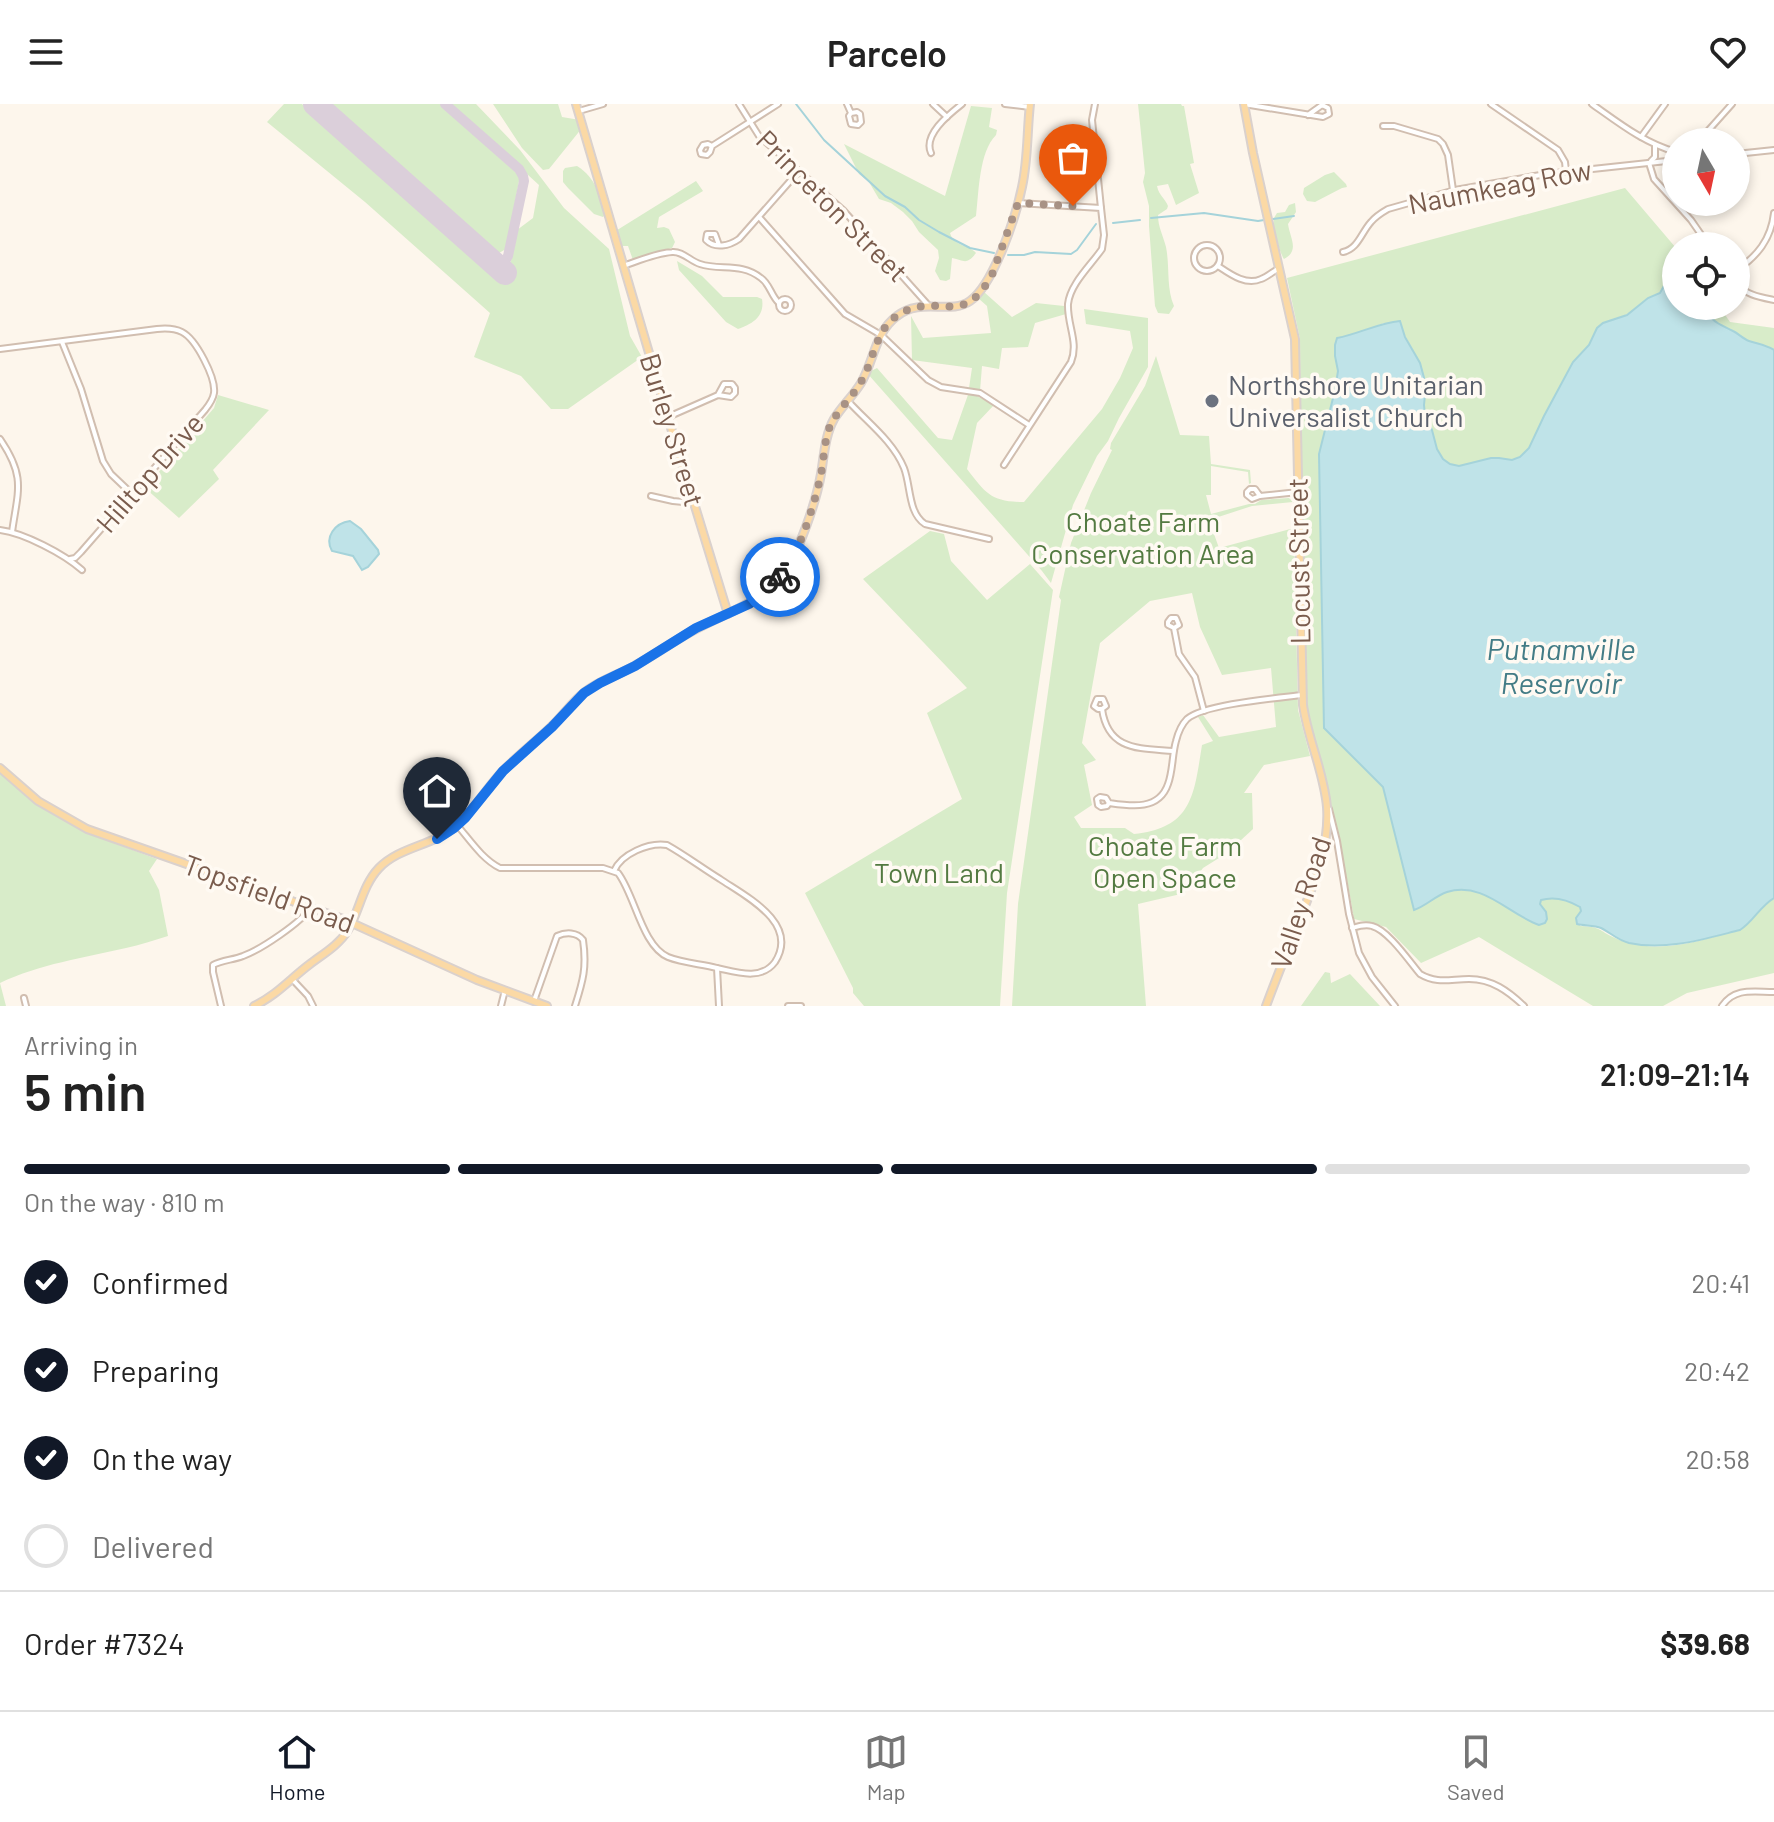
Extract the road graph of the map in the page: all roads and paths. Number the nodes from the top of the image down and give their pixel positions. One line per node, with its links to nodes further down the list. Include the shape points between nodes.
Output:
1 (603, 104): 15 (street)
2 (739, 104): 19 (street, Princeton Street)
3 (778, 104): 19 (street)
4 (847, 104): 16 (street)
5 (933, 104): 18 (street)
6 (962, 104): 18 (street)
7 (1005, 104): 14 (street)
8 (1095, 104): 35 (street)
9 (1244, 104): 17 (street); 44 (main road, Locust Street)
10 (1491, 104): 32 (street, via 1558,150)
11 (1592, 104): 22 (street)
12 (1665, 104): 22 (street)
13 (1732, 104): 21 (street)
14 (1030, 106): 34 (main road)
15 (577, 108): 42 (main road, Burley Street)
16 (851, 113)
17 (1308, 115): 17 (street, via 1324,117 1329,110 1322,105)
18 (947, 117): 27 (street, via 929,140)
19 (750, 121): 24 (street); 31 (street, Princeton Street, via 759,136)
20 (1383, 126): 33 (street, via 1438,139 1448,155)
21 (1711, 128)
22 (1641, 137): 23 (street)
23 (1655, 145): 25 (street); 30 (street)
24 (712, 146)
25 (1662, 147)
26 (1774, 150): 28 (street)
27 (931, 153)
28 (1750, 153)
29 (1662, 162): 30 (street, Naumkeag Row)
30 (1649, 163): 32 (street, Naumkeag Row); 38 (street, via 1654,179)
31 (799, 171): 37 (street); 48 (street, Princeton Street, via 843,210)
32 (1566, 171): 33 (street, Naumkeag Row)
33 (1453, 190): 40 (street, Naumkeag Row, via 1380,213 1355,246)
34 (1018, 203): 35 (street); 48 (main road, via 983,289 960,306)
35 (1101, 208): 55 (street, via 1102,249 1068,301 1074,355)
36 (1774, 213): 41 (street, via 1770,232)
37 (759, 217): 39 (street, via 739,239); 49 (street, via 845,314)
38 (1699, 232)
39 (719, 245)
40 (1343, 252)
41 (1750, 260)
42 (623, 266): 47 (street, via 679,253 698,264 756,275); 54 (main road, Burley Street)
43 (1218, 266): 43 (street, via 1216,249 1196,251 1198,267 1206,271); 44 (street, via 1253,281)
44 (1280, 268): 58 (main road, Locust Street, via 1295,339)
45 (1750, 295): 46 (street)
46 (1774, 300)
47 (779, 303)
48 (929, 306): 49 (main road, via 898,314)
49 (881, 335): 53 (main road); 55 (street, via 935,385 980,393)
50 (62, 342): 51 (street, Hilltop Drive); 59 (street, via 103,461); 59 (street, Hilltop Drive, via 174,329 186,335 207,368 214,386 209,404)
51 (0, 349)
52 (718, 395): 54 (street)
53 (848, 401): 65 (street, via 897,455 917,518); 68 (main road, via 830,426 817,489 792,560 767,590)
54 (668, 417): 62 (main road, Burley Street)
55 (1029, 425): 57 (street)
56 (0, 439): 64 (street, via 18,474)
57 (1004, 465)
58 (1298, 492): 61 (street); 70 (main road, Locust Street)
59 (131, 493): 66 (street, Hilltop Drive)
60 (651, 496): 62 (street)
61 (1260, 496)
62 (694, 503): 68 (main road, Burley Street)
63 (0, 530): 64 (street)
64 (12, 532): 66 (street)
65 (989, 539)
66 (70, 559): 67 (street)
67 (82, 570)
68 (728, 614): 77 (main road, via 584,693 503,771)
69 (1174, 628): 72 (street, via 1179,654 1195,677)
70 (1302, 695): 72 (street); 75 (main road, Locust Street)
71 (1102, 709): 73 (street, via 1108,731 1121,743)
72 (1204, 711): 73 (street, via 1188,718)
73 (1173, 751): 76 (street, via 1168,784 1155,801 1138,807)
74 (0, 768): 79 (main road, Topsfield Road, via 38,801 87,829)
75 (1326, 799): 81 (street, Locust Street); 98 (main road, Valley Road, via 1319,866)
76 (1109, 803)
77 (457, 825): 78 (street, via 500,868); 80 (main road, via 383,864 367,884)
78 (614, 871): 82 (street, via 657,950); 82 (street, via 624,858 667,845 765,910 781,938 774,963 752,974)
79 (310, 908): 80 (main road, Topsfield Road); 89 (street, via 248,954 213,965)
80 (352, 923): 83 (main road, via 343,937); 84 (main road, Topsfield Road)
81 (1352, 928): 99 (street, Locust Street, via 1364,964); 100 (street, via 1376,927 1427,979 1480,979)
82 (717, 968): 95 (street)
83 (292, 979): 90 (main road); 91 (street)
84 (505, 990): 87 (main road, Topsfield Road); 92 (street)
85 (1774, 992): 101 (street, via 1736,993)
86 (24, 998): 88 (street)
87 (534, 1001): 93 (main road, Topsfield Road); 94 (street, via 557,936 573,933 583,940 585,967)
88 (26, 1006)
89 (221, 1006)
90 (254, 1006)
91 (313, 1006)
92 (501, 1006)
93 (547, 1006)
94 (575, 1006)
95 (719, 1006)
96 (788, 1006): 97 (street)
97 (801, 1006)
98 (1266, 1006)
99 (1395, 1006)
100 (1524, 1006)
101 (1722, 1006)

